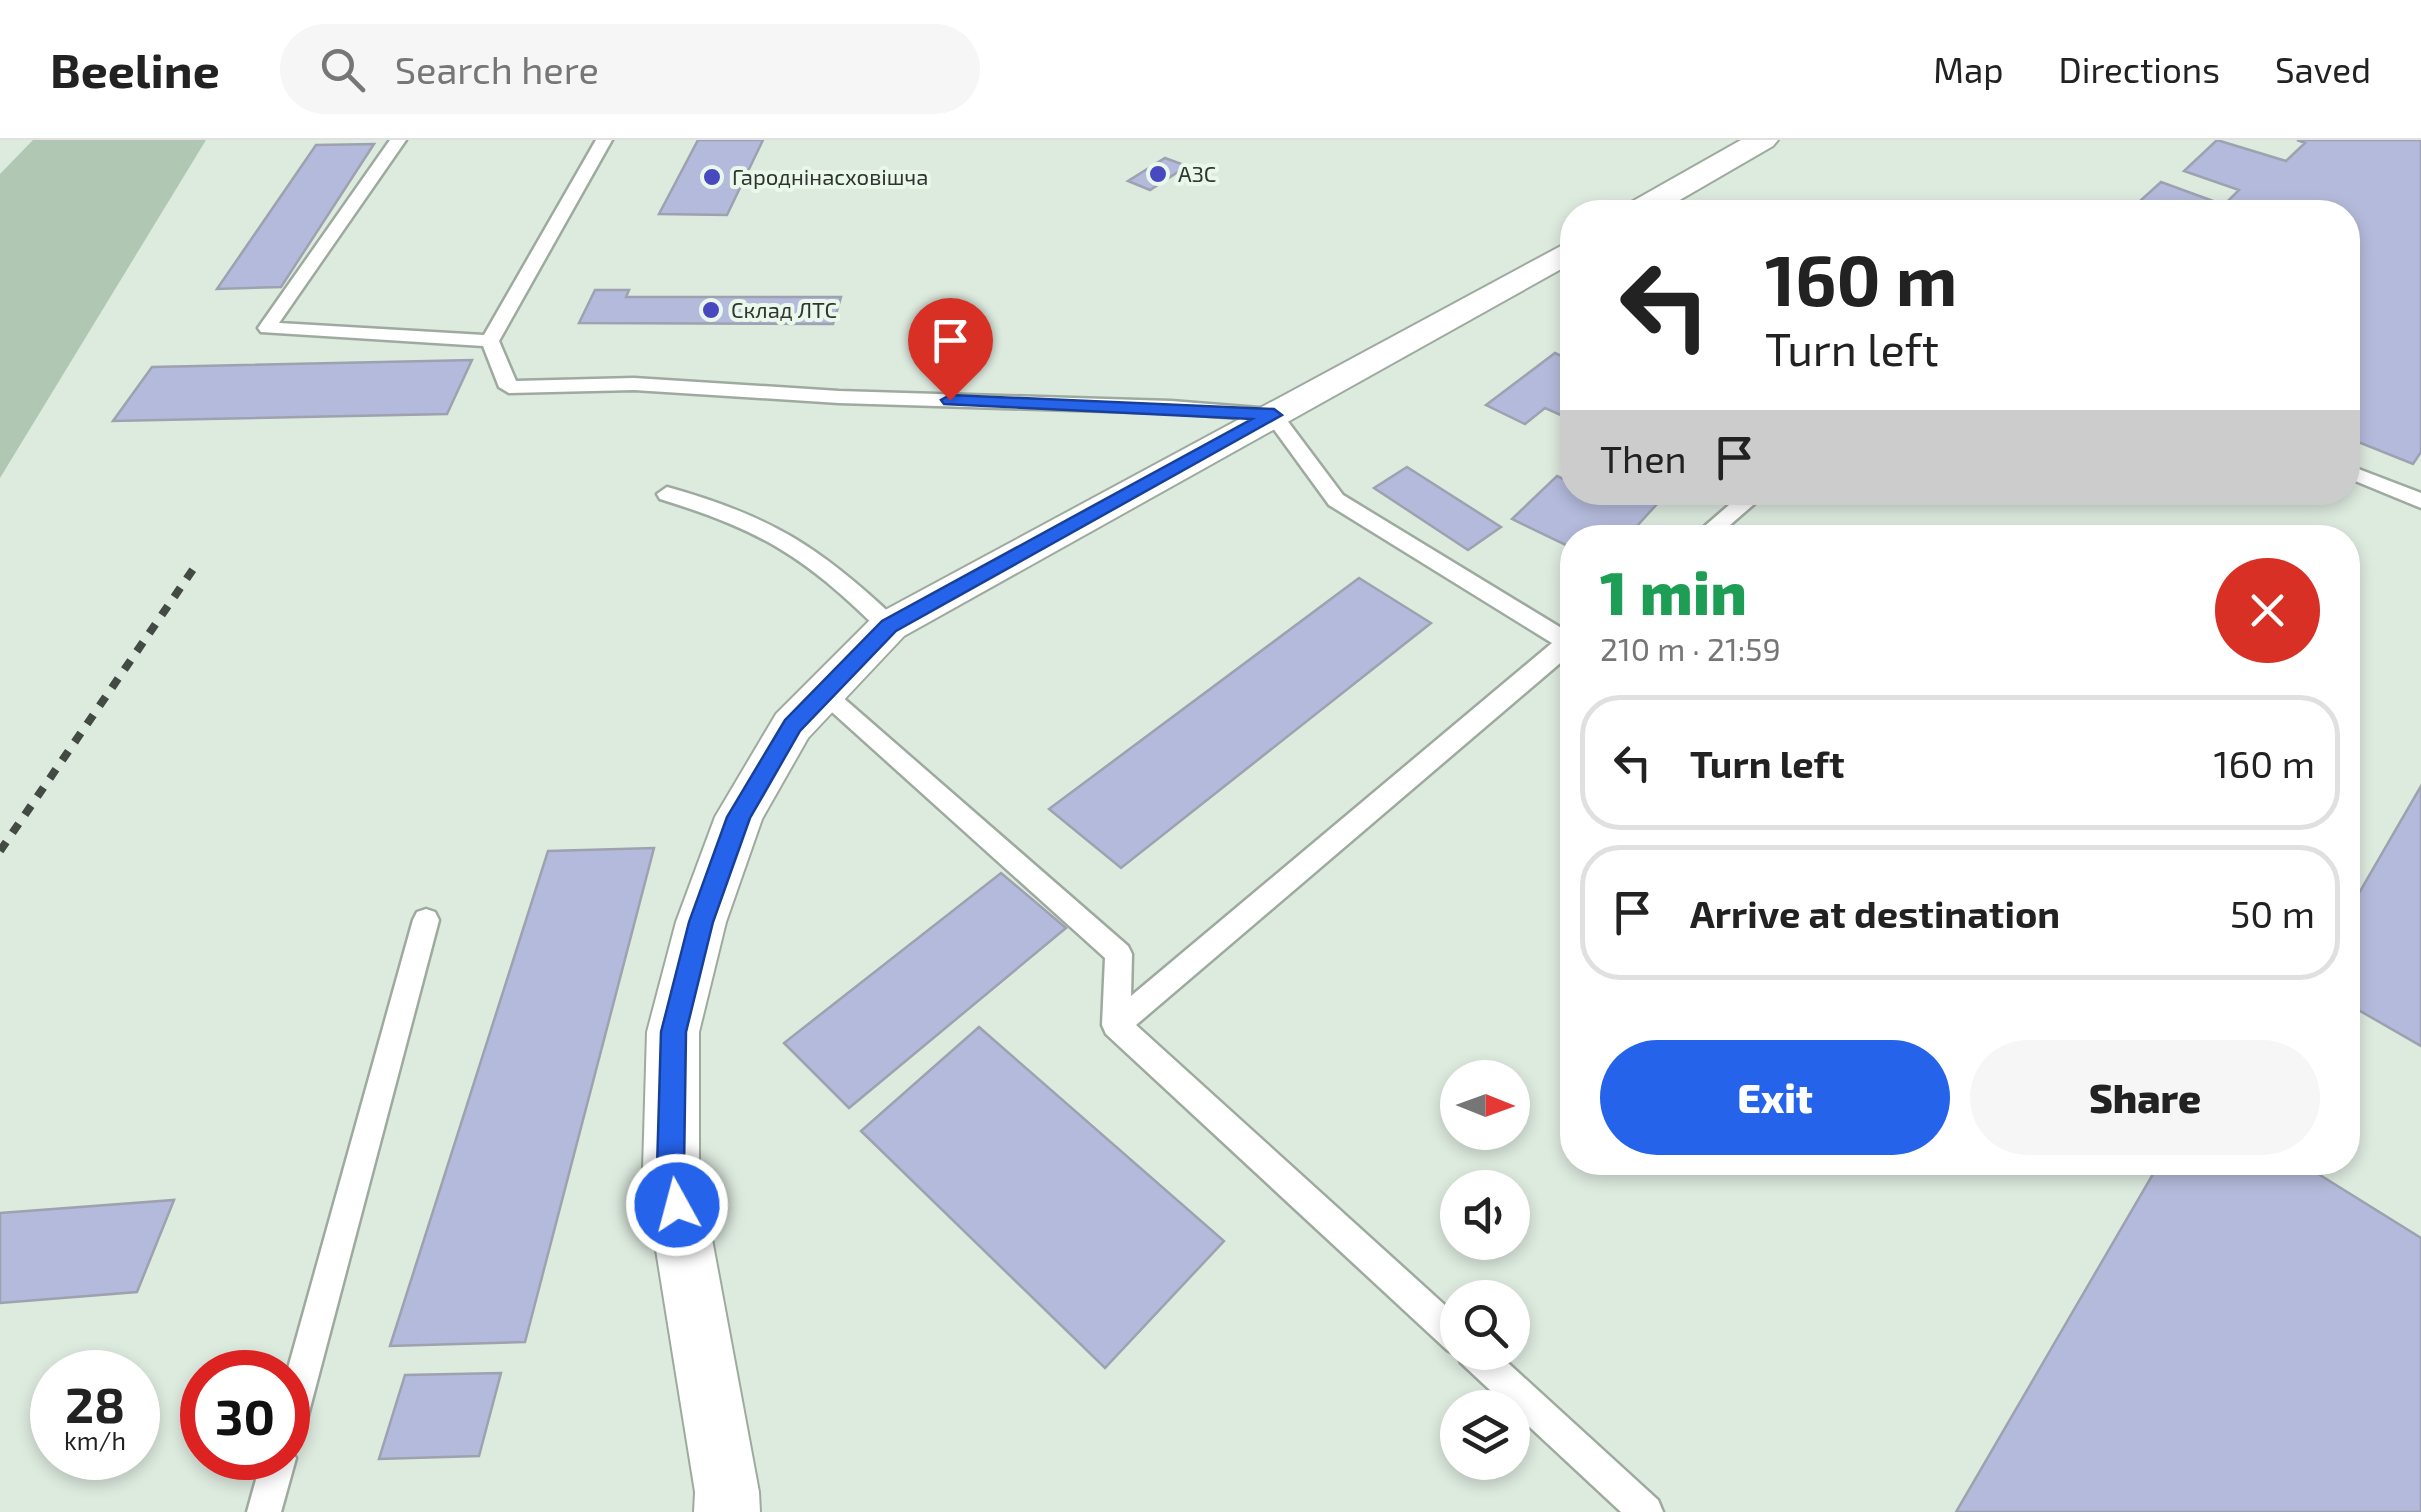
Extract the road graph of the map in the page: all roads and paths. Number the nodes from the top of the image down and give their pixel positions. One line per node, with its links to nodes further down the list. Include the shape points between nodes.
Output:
1 (398, 140): 6 (lane, via 268,328)
2 (604, 140): 6 (lane)
3 (1764, 140): 4 (street)
4 (1659, 200)
5 (1560, 257): 7 (street)
6 (490, 341): 7 (lane, via 508,387 634,384)
7 (1274, 415): 13 (street); 14 (lane, via 1336,500)
8 (2360, 476): 10 (lane)
9 (667, 494): 13 (lane, via 790,542)
10 (2421, 502)
11 (1742, 505): 12 (lane)
12 (1717, 525)
13 (889, 626): 16 (street)
14 (1560, 636)
15 (1560, 652): 18 (lane)
16 (825, 696): 18 (lane, via 1119,954); 24 (street, via 792,726 739,817 701,922 673,1032 670,1169)
17 (426, 920): 20 (lane)
18 (1116, 1025): 19 (lane)
19 (1440, 1322)
20 (309, 1350)
21 (1492, 1370): 25 (lane)
22 (273, 1480): 23 (lane)
23 (264, 1512)
24 (727, 1512)
25 (1646, 1512)

